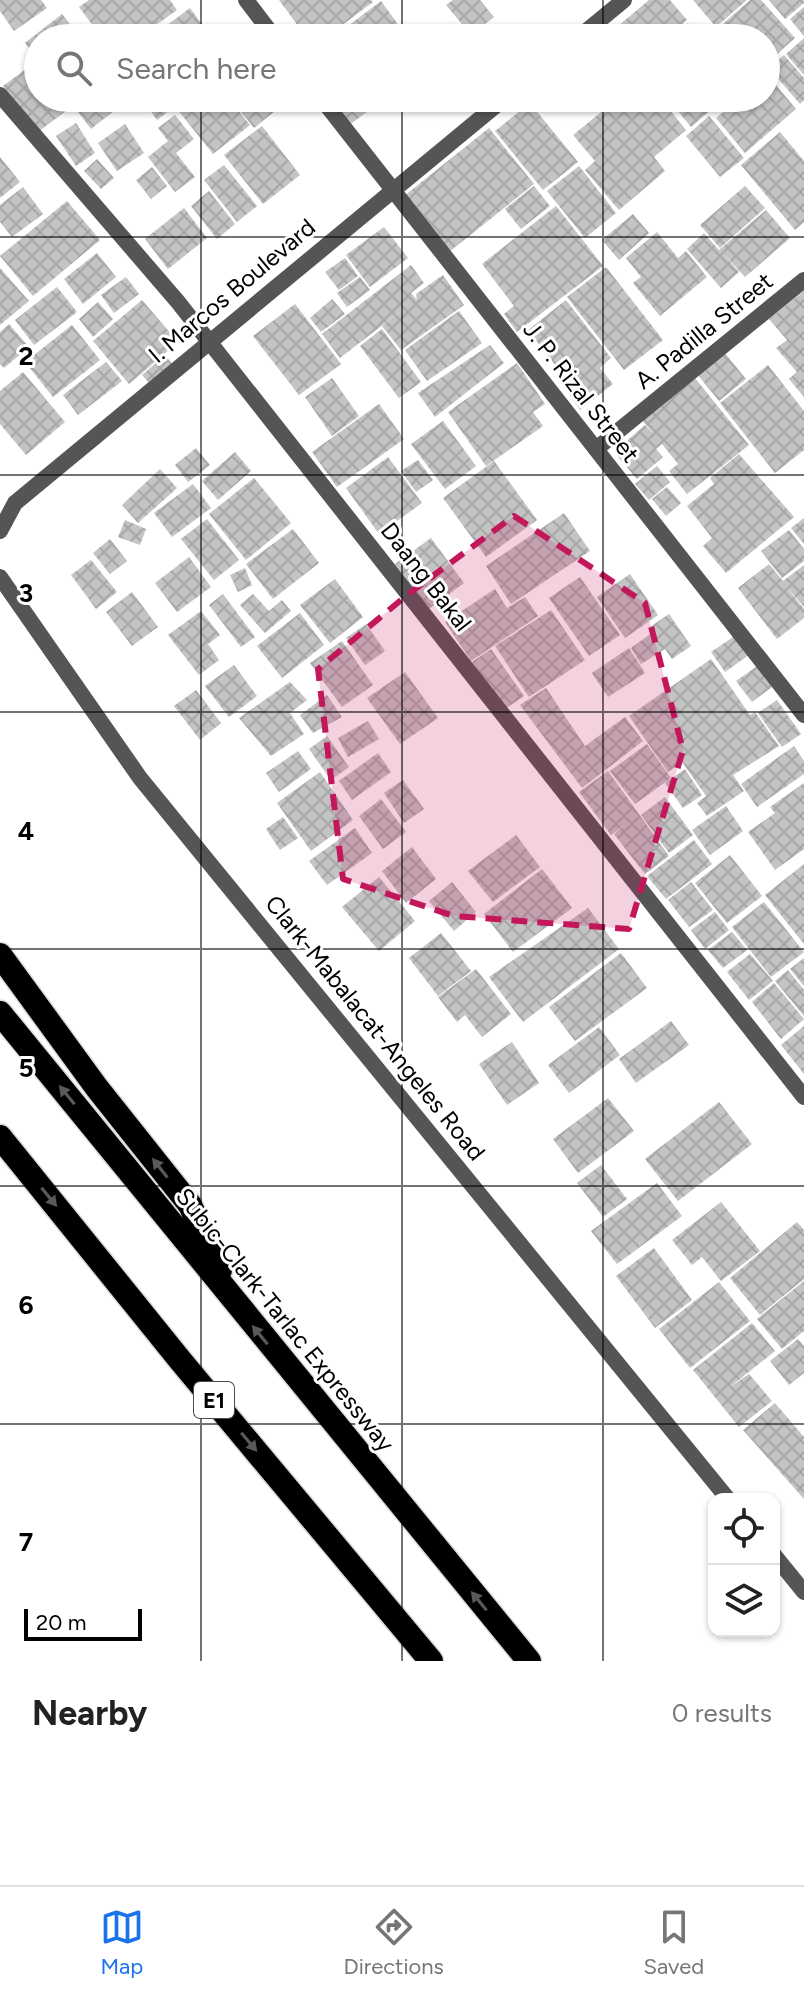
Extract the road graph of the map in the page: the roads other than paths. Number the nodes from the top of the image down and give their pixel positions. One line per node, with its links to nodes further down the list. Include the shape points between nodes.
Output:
1 (246, 0): 3 (street)
2 (624, 0): 4 (street)
3 (264, 24)
4 (595, 24)
5 (0, 95): 10 (street, Daang Bakal)
6 (332, 112): 8 (street, J. P. Rizal Street)
7 (488, 112): 8 (street, I. Marcos Boulevard)
8 (391, 191): 10 (street, I. Marcos Boulevard); 11 (street, J. P. Rizal Street)
9 (804, 280): 11 (street, A. Padilla Street)
10 (209, 340): 12 (street, I. Marcos Boulevard, via 15,503); 19 (street, Daang Bakal)
11 (596, 449): 15 (street, J. P. Rizal Street)
12 (0, 531)
13 (0, 577): 22 (street, Clark-Mabalacat-Angeles Road, via 140,778)
14 (804, 686): 15 (street)
15 (789, 698): 16 (street, J. P. Rizal Street)
16 (804, 715)
17 (0, 955): 21 (highway, one-way to 17, via 190,1205)
18 (0, 1013): 21 (highway, Subic-Clark-Tarlac Expressway, one-way to 18)
19 (804, 1097)
20 (0, 1137): 25 (highway, E1, one-way to 25)
21 (238, 1309): 26 (highway, Subic-Clark-Tarlac Expressway, one-way to 21)
22 (723, 1493)
23 (780, 1562): 24 (street)
24 (804, 1592)
25 (431, 1661)
26 (529, 1661)

